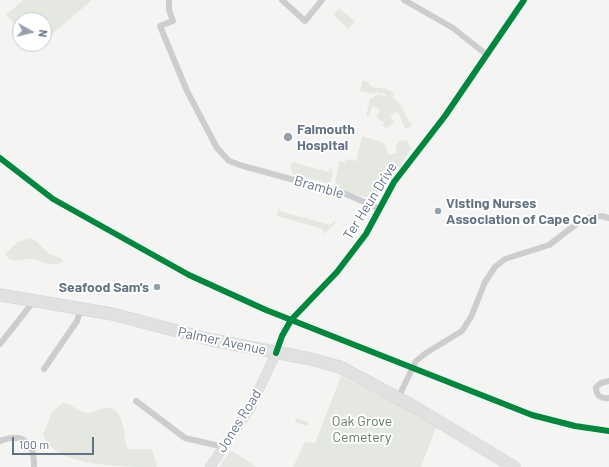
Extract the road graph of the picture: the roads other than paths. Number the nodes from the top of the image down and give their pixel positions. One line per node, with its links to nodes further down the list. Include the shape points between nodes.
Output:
1 (169, 0): 7 (street, Bramble, via 173,21 160,26 187,91 217,148 226,159 346,194)
2 (282, 0): 3 (street, via 305,21)
3 (322, 0)
4 (404, 0): 6 (street, via 453,28)
5 (524, 0): 6 (street, Ter Heun Drive)
6 (487, 55): 7 (street, Ter Heun Drive, via 442,121 394,182)
7 (380, 209): 13 (street, Ter Heun Drive, via 346,261 291,320)
8 (609, 218): 16 (street, via 602,216 583,219 549,245 505,259 495,267 484,282 471,318 462,331 416,361)
9 (0, 295): 10 (highway, Palmer Avenue)
10 (34, 301): 11 (highway, Palmer Avenue); 12 (street)
11 (81, 308): 13 (highway, Palmer Avenue); 14 (street, via 77,321)
12 (0, 344)
13 (276, 353): 16 (highway, Palmer Avenue, via 312,359 340,368); 20 (main road, Jones Road, via 254,403)
14 (44, 369)
15 (609, 381): 17 (street, via 596,387 598,395)
16 (398, 398): 23 (highway, Palmer Avenue)
17 (609, 398)
18 (136, 401): 20 (street, via 185,438)
19 (0, 441): 21 (street, via 11,438 23,439 31,447)
20 (224, 447): 22 (main road, Jones Road)
21 (34, 467)
22 (210, 467)
23 (514, 467)

